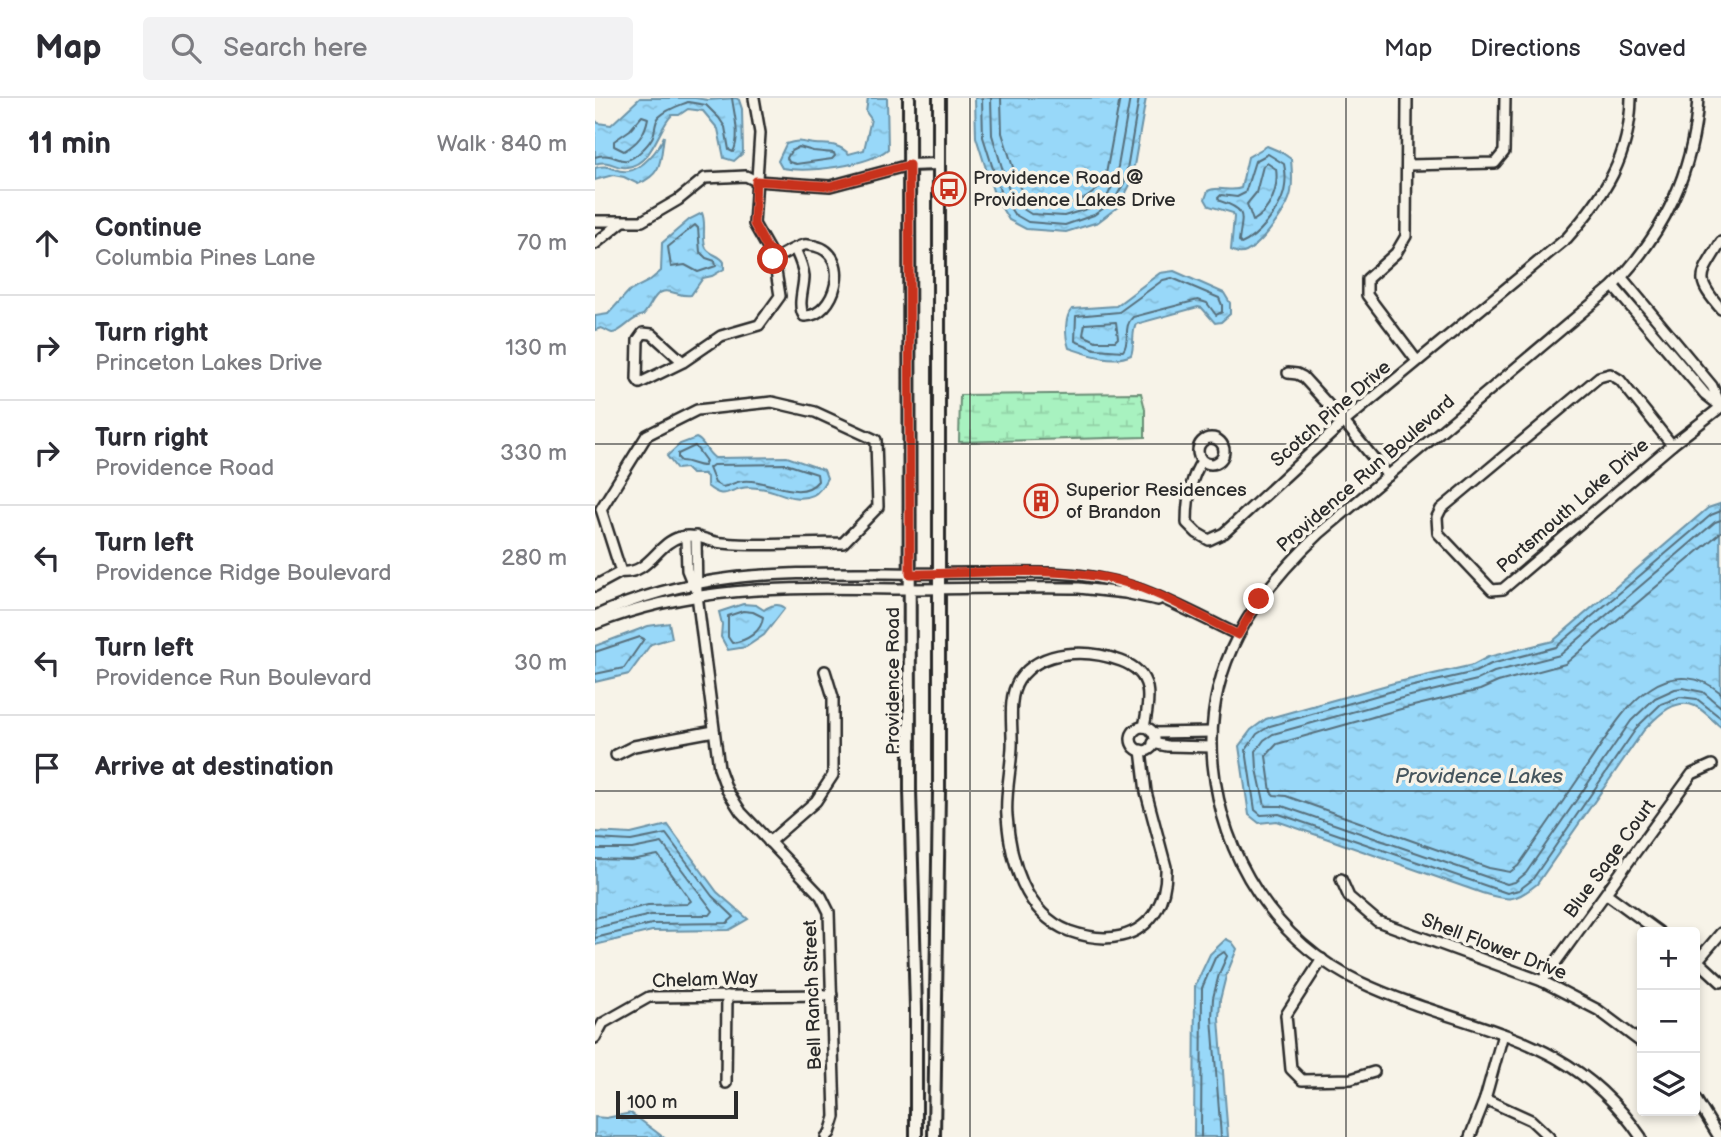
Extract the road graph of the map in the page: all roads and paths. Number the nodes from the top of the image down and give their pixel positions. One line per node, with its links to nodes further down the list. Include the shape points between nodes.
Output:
1 (754, 98): 11 (street, via 760,133)
2 (909, 98): 9 (main road, Providence Road)
3 (939, 98): 8 (main road)
4 (1407, 98): 10 (street, Scotch Pine Drive)
5 (1505, 98): 10 (street, via 1504,152 1495,163)
6 (1631, 98): 21 (street, Scotch Pine Drive, via 1623,153 1587,216 1567,238)
7 (1698, 98): 18 (street, Providence Run Boulevard, via 1690,153 1677,195 1651,241)
8 (939, 164): 9 (main road); 32 (main road)
9 (909, 165): 11 (street, via 830,186); 31 (main road, Providence Road)
10 (1408, 165): 21 (street, Scotch Pine Drive, via 1406,236 1396,253 1367,279 1367,295)
11 (756, 181): 13 (street, via 747,176 705,178 642,221); 17 (street, via 754,224)
12 (595, 220): 13 (street)
13 (622, 222): 15 (street)
14 (1721, 242): 20 (street, via 1702,281)
15 (595, 244)
16 (795, 249): 16 (street, via 805,244 822,248 835,259 838,274 824,309 808,317 801,311 803,268); 17 (street)
17 (773, 259): 22 (street, via 781,296 759,325 721,336)
18 (1622, 278): 19 (street, Providence Run Boulevard); 24 (street, via 1712,386)
19 (1613, 286): 24 (street); 28 (street, Providence Run Boulevard)
20 (1721, 309)
21 (1417, 361): 25 (street, Scotch Pine Drive)
22 (683, 362): 22 (street, via 652,334 643,333 638,340 640,383)
23 (1288, 373): 25 (street, via 1303,377)
24 (1721, 407): 26 (street, Portsmouth Lake Drive)
25 (1344, 422): 27 (street, Scotch Pine Drive, via 1224,533 1209,540 1187,523 1195,470); 28 (street)
26 (1672, 445): 26 (street, Portsmouth Lake Drive, via 1503,589 1486,586 1438,533 1441,509 1605,375 1620,380)
27 (1202, 461)
28 (1388, 477): 41 (street, Providence Run Boulevard, via 1283,570)
29 (691, 536): 30 (street, via 670,541 648,564); 30 (street, via 723,543 843,544 878,507 876,440 815,412 772,402 697,410 647,435 601,509); 33 (street, Bell Ranch Street)
30 (621, 572): 34 (street)
31 (910, 574): 32 (street); 33 (street, via 771,574); 36 (main road, Providence Road)
32 (939, 574): 35 (main road); 38 (street, via 1094,576 1137,587)
33 (694, 582): 37 (street, Bell Ranch Street); 39 (street)
34 (595, 586)
35 (939, 588): 36 (street); 38 (street, via 1091,589); 64 (main road)
36 (911, 589): 37 (street, via 771,587); 63 (main road, Providence Road)
37 (697, 595): 40 (street); 44 (street, Bell Ranch Street)
38 (1180, 606): 41 (street)
39 (595, 616)
40 (595, 624)
41 (1238, 635): 45 (street, Providence Run Boulevard, via 1221,678)
42 (825, 671): 51 (street, via 834,697 833,775 816,801)
43 (1148, 730): 45 (street); 46 (street); 48 (street, via 1137,728 1131,737 1132,745); 48 (street, via 1148,690 1136,668 1122,661 1086,653 1051,657 1030,667 1018,682 1013,698 1008,826 1027,893 1037,909 1063,928 1097,938 1119,937 1143,926 1162,900 1166,867 1146,792)
44 (714, 731): 49 (street, via 634,746); 51 (street, Bell Ranch Street, via 727,790)
45 (1212, 732): 47 (street, Providence Run Boulevard)
46 (1153, 743): 47 (street); 48 (street)
47 (1212, 747): 57 (street, Providence Run Boulevard, via 1221,813 1242,868 1276,918)
48 (1141, 750)
49 (616, 755)
50 (1711, 765): 53 (street, Blue Sage Court, via 1692,774)
51 (769, 842): 61 (street, Bell Ranch Street, via 821,896 829,912)
52 (1341, 879): 59 (street, Shell Flower Drive, via 1349,897 1377,921)
53 (1607, 894): 54 (street); 59 (street, Blue Sage Court)
54 (1653, 927)
55 (1721, 933): 56 (street)
56 (1700, 955)
57 (1322, 959): 65 (street, Providence Run Boulevard, via 1378,990); 68 (street, via 1286,1014 1291,1069 1302,1080 1351,1079)
58 (1700, 963): 60 (street)
59 (1542, 981): 67 (street, Shell Flower Drive, via 1598,1010)
60 (1721, 982)
61 (832, 995): 62 (street, Chelam Way); 72 (street, Bell Ranch Street, via 835,1117)
62 (727, 996): 66 (street, Chelam Way, via 649,997 603,1023); 69 (street)
63 (916, 1009): 64 (main road); 73 (main road, Providence Road)
64 (934, 1009): 74 (main road)
65 (1503, 1034): 70 (street); 77 (street, Providence Run Boulevard, via 1550,1053 1582,1073 1625,1114)
66 (595, 1038)
67 (1637, 1039)
68 (1374, 1072)
69 (726, 1083)
70 (1485, 1099): 75 (street); 76 (street, via 1531,1120)
71 (1700, 1106): 78 (street)
72 (826, 1137)
73 (916, 1137)
74 (934, 1137)
75 (1470, 1137)
76 (1549, 1137)
77 (1641, 1137)
78 (1719, 1137)

